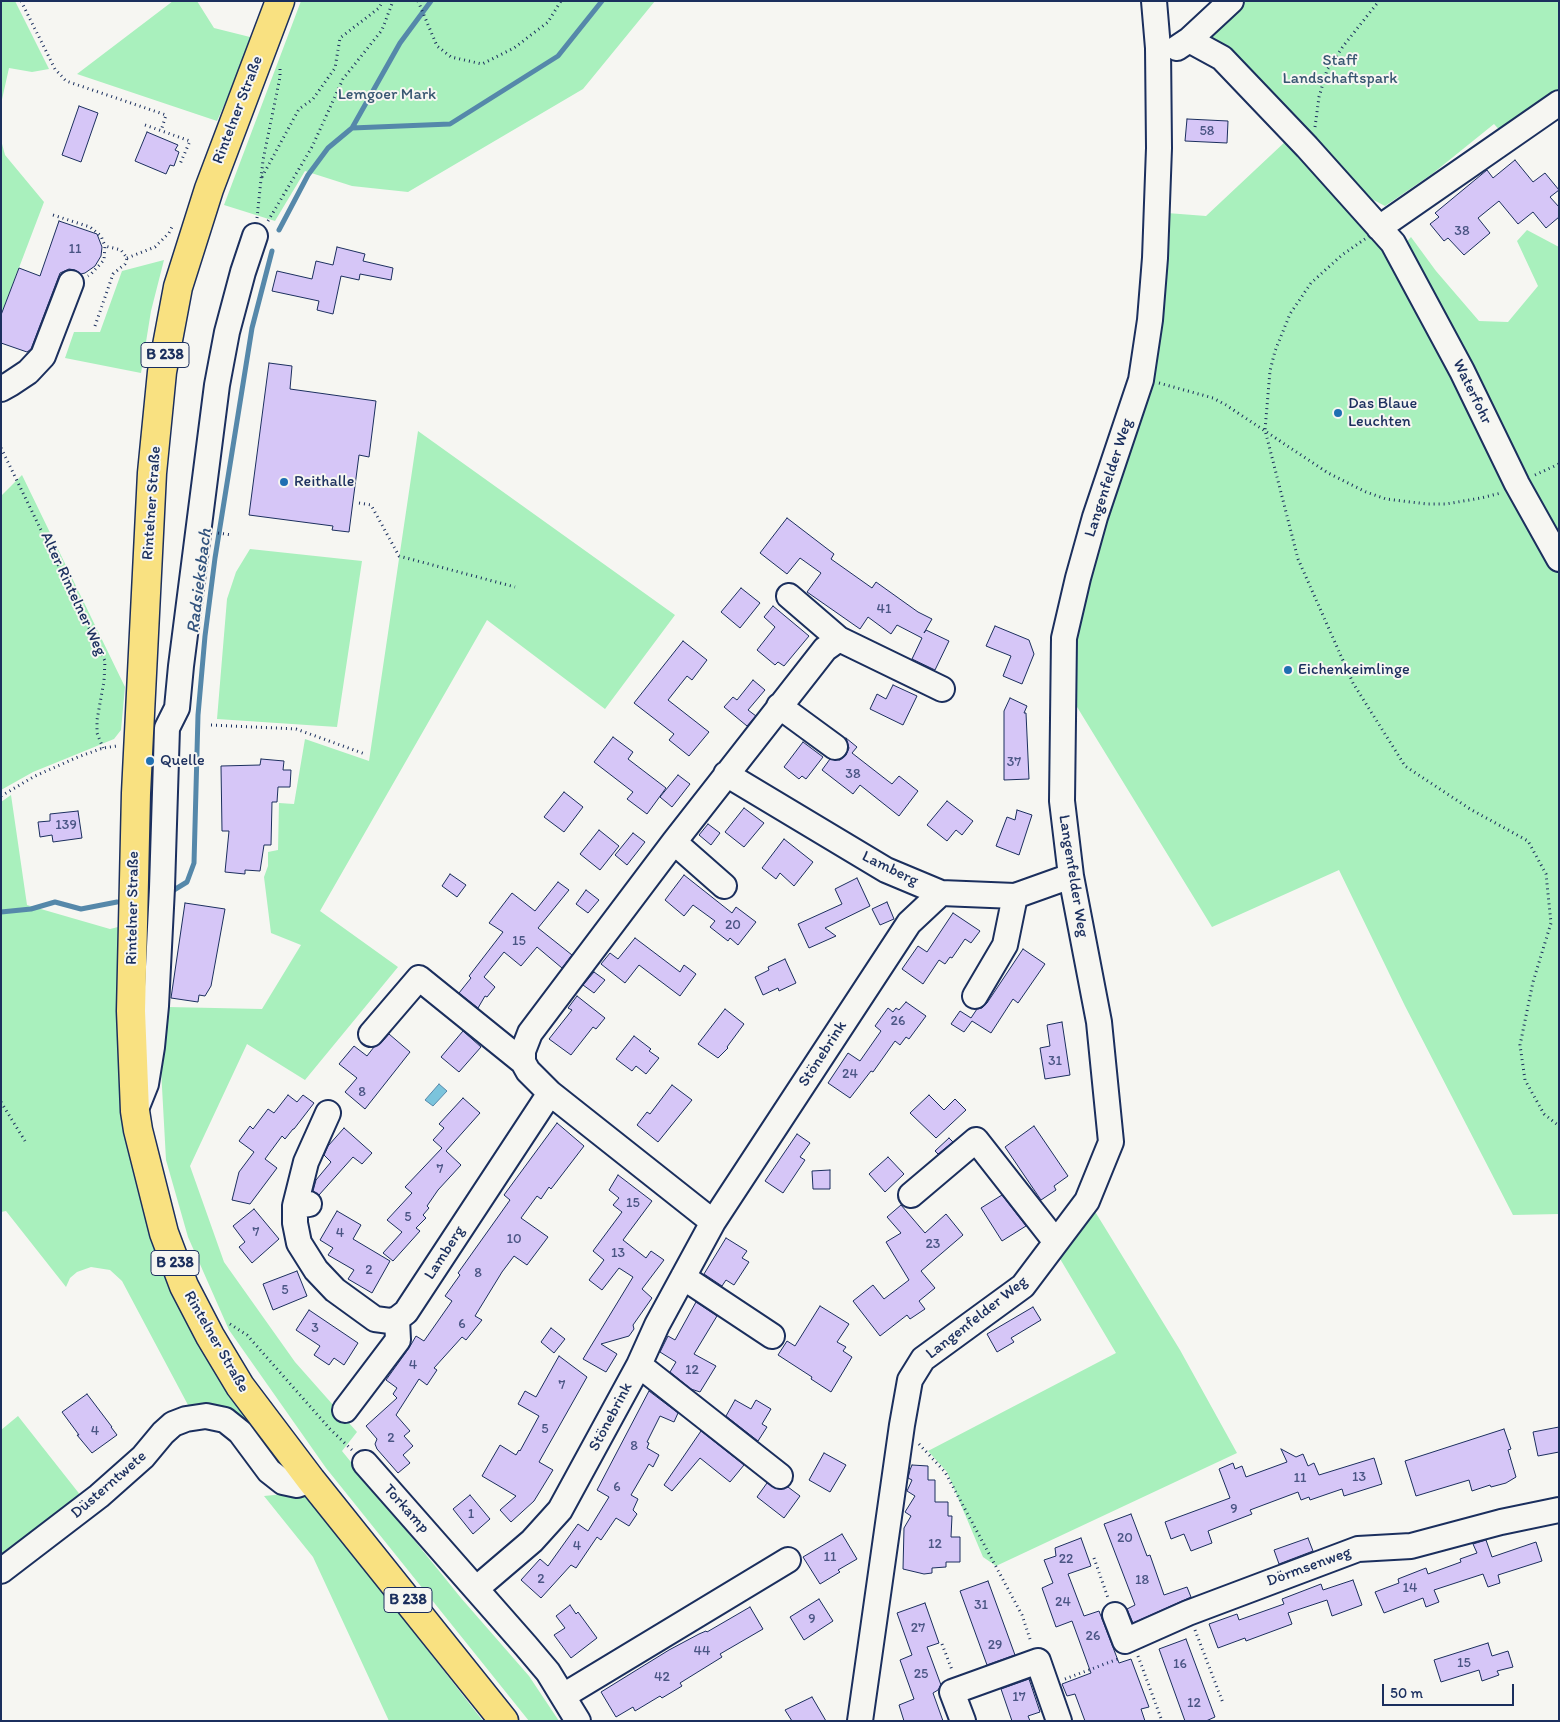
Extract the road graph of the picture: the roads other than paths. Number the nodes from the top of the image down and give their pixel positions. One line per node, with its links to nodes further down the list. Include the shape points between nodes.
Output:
1 (280, 1): 17 (main road, Rintelner Straße / B 238, via 219,160 178,287 162,372 152,474)
2 (1154, 1): 5 (street, Langenfelder Weg)
3 (1231, 1): 4 (street)
4 (1189, 40): 5 (street, via 1176,49); 7 (street, Waterfohr, via 1222,58)
5 (1158, 48): 21 (street, Langenfelder Weg, via 1155,258 1141,380 1095,517 1064,638 1062,801)
6 (1559, 103): 7 (street)
7 (1379, 228): 11 (street, Waterfohr, via 1398,251 1462,371 1508,489)
8 (255, 236): 16 (street, via 227,332 217,385 177,708)
9 (71, 283): 10 (street, via 43,356 28,372)
10 (1, 389)
11 (1559, 559)
12 (789, 596): 13 (street)
13 (839, 639): 14 (street); 15 (street, via 826,649)
14 (942, 689)
15 (780, 706): 18 (street); 19 (street)
16 (166, 728): 17 (street); 29 (street, via 162,894 152,1048 146,1084)
17 (139, 736): 29 (main road, Rintelner Straße / B 238, via 131,1011)
18 (835, 747)
19 (726, 774): 20 (street); 23 (street, Lamberg, via 886,870)
20 (674, 842): 22 (street); 27 (street, via 530,1033 523,1051)
21 (1071, 876): 24 (street, Lamberg); 33 (street, Langenfelder Weg, via 1099,1022 1111,1142 1087,1201)
22 (724, 886)
23 (941, 893): 24 (street, Lamberg); 32 (street, Stönebrink, via 909,923)
24 (1015, 896): 25 (street, via 1005,945)
25 (975, 996)
26 (371, 1034): 27 (street, via 419,978)
27 (524, 1062): 28 (street, via 528,1071)
28 (550, 1093): 32 (street); 35 (street, Lamberg, via 406,1312)
29 (135, 1111): 41 (main road, Rintelner Straße / B 238, via 164,1233 184,1286 240,1386)
30 (328, 1113): 35 (street, via 306,1162 302,1205 295,1223 299,1243 316,1270 335,1290 375,1319)
31 (911, 1195): 33 (street, via 976,1140)
32 (713, 1222): 34 (street, Stönebrink)
33 (1056, 1242): 50 (street, Langenfelder Weg, via 1023,1286 923,1359 910,1380)
34 (684, 1277): 36 (street); 37 (street, Stönebrink)
35 (397, 1319): 38 (street, via 398,1340)
36 (772, 1336)
37 (639, 1365): 40 (street); 45 (street, Stönebrink, via 560,1510 532,1541)
38 (345, 1410)
39 (365, 1462): 45 (street, Torkamp)
40 (780, 1476)
41 (311, 1480): 44 (street, Düsterntwete, via 297,1485 282,1482 269,1471 240,1432 225,1420 206,1416 186,1419 173,1424 144,1457 99,1496); 48 (main road, Rintelner Straße / B 238)
42 (1559, 1510): 46 (street, Dörmsenweg, via 1411,1546 1358,1549 1188,1613 1128,1648)
43 (783, 1569): 47 (street)
44 (1, 1571)
45 (477, 1588): 47 (street, Torkamp, via 548,1672)
46 (1113, 1611)
47 (563, 1696): 49 (street, Torkamp)
48 (504, 1721)
49 (578, 1721)
50 (860, 1721)
51 (963, 1721): 52 (street, via 952,1692 1038,1661)
52 (1059, 1721)

